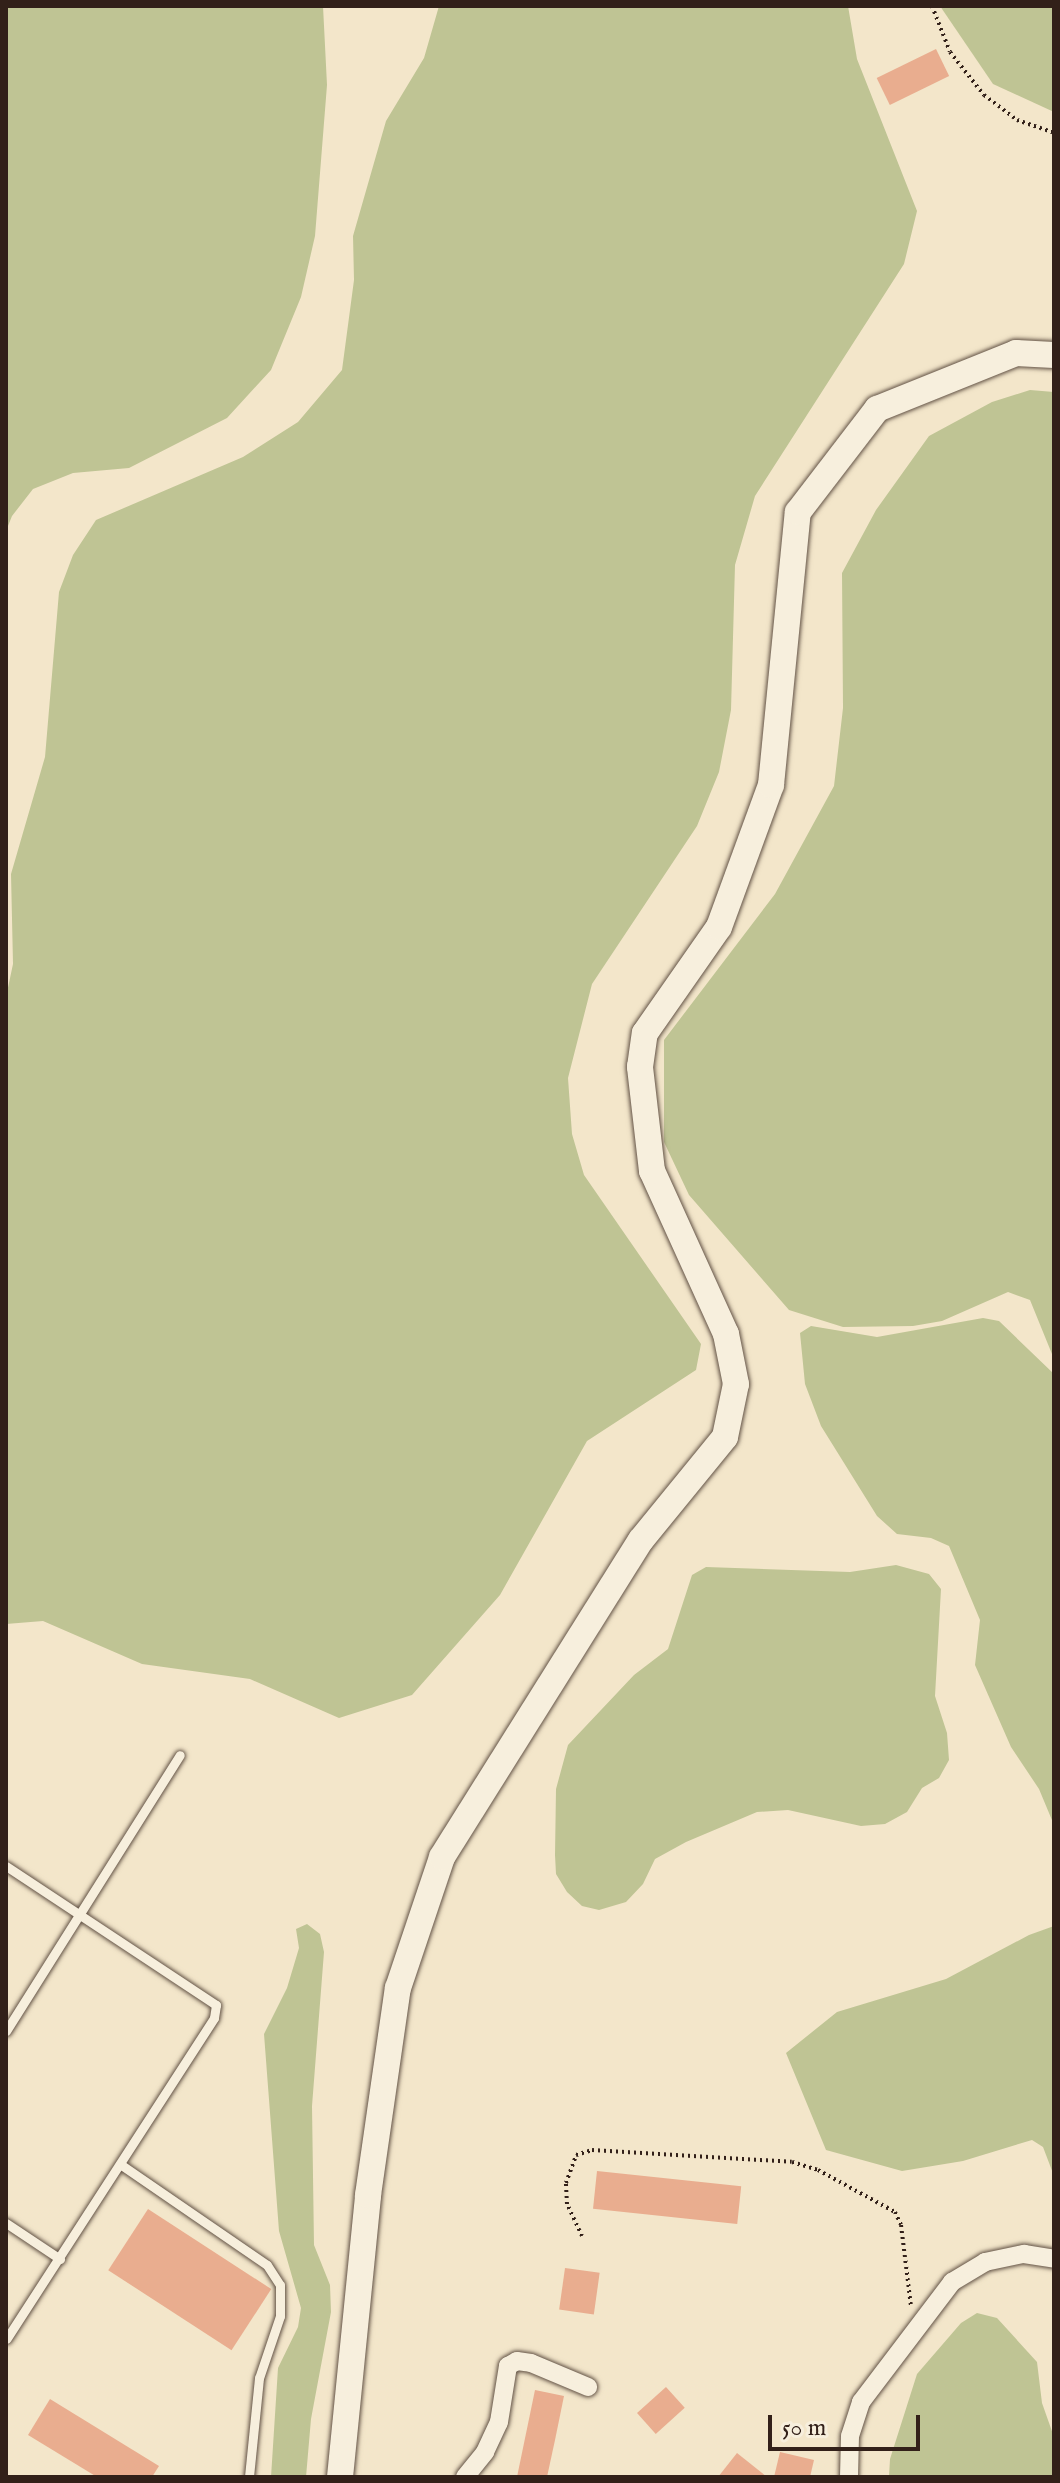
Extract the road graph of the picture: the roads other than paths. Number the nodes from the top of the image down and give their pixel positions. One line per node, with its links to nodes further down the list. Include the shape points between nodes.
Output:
1 (1054, 355): 13 (street, via 1016,353 877,409 798,512 771,785 719,927 645,1033 640,1067 652,1171 726,1334 736,1384 725,1437 641,1540 442,1857 398,1988 368,2195)
2 (180, 1755): 4 (lane)
3 (6, 1866): 4 (lane)
4 (80, 1914): 5 (lane); 6 (lane, via 216,2005 214,2018)
5 (6, 2031)
6 (120, 2164): 8 (lane); 12 (lane, via 267,2265 280,2285 280,2316 259,2378)
7 (6, 2223): 8 (lane)
8 (60, 2259): 10 (lane)
9 (1054, 2259): 15 (street, via 1024,2254 985,2262 952,2282 861,2402 850,2436)
10 (6, 2339)
11 (588, 2387): 14 (street, via 531,2363 508,2366 499,2422)
12 (249, 2477)
13 (340, 2477)
14 (465, 2477)
15 (849, 2477)

